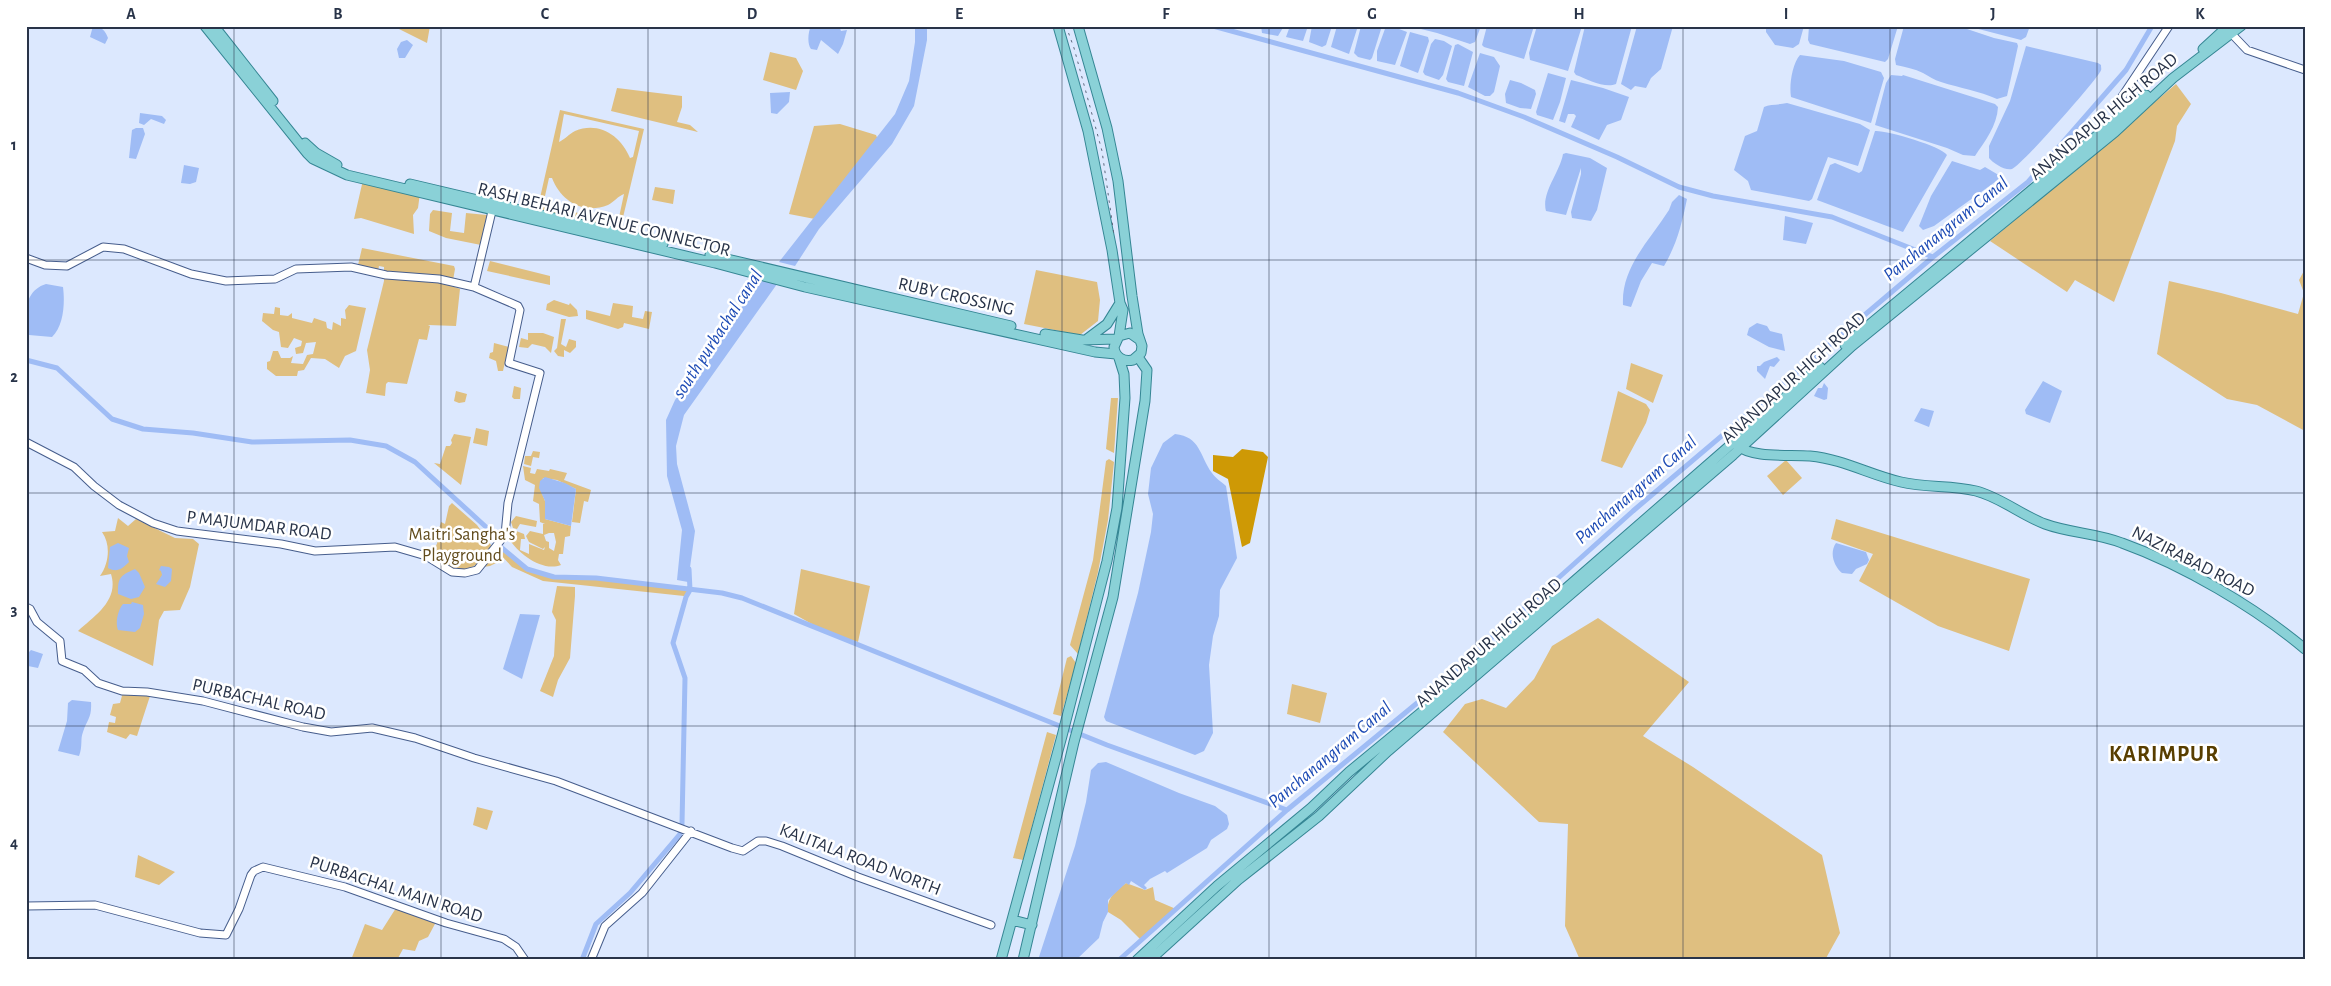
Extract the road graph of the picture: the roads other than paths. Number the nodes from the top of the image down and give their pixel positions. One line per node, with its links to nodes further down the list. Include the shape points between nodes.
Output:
1 (205, 26): 10 (main road, RASH BEHARI AVENUE CONNECTOR, via 313,159 347,175)
2 (214, 26): 10 (main road, RASH BEHARI AVENUE CONNECTOR, via 316,153 349,170)
3 (1058, 26): 14 (main road, via 1060,45 1088,131)
4 (1078, 26): 17 (main road, via 1107,128 1118,181)
5 (2168, 26): 9 (street, via 2126,90 2118,107)
6 (2241, 26): 7 (main road, ANANDAPUR HIGH ROAD)
7 (2228, 29): 8 (street, via 2241,46 2251,52); 9 (main road, ANANDAPUR HIGH ROAD)
8 (2305, 70)
9 (2121, 120): 21 (main road, ANANDAPUR HIGH ROAD)
10 (492, 207): 12 (main road, RASH BEHARI AVENUE CONNECTOR, via 761,276); 12 (main road, RASH BEHARI AVENUE CONNECTOR, via 767,268); 13 (street)
11 (26, 258): 13 (street, via 45,265 67,266 106,247 128,250 191,274 226,281 275,279 296,268 351,267)
12 (788, 278): 16 (main road, RUBY CROSSING); 18 (main road, RASH BEHARI AVENUE CONNECTOR)
13 (474, 287): 20 (street, P MAJUMDAR ROAD, via 520,308 510,363 540,372 508,503 504,537 477,570 450,571 426,556 395,547 315,551 177,531 153,523 119,505 74,467)
14 (1120, 303): 15 (main road, via 1123,310); 16 (main road, via 1104,328)
15 (1117, 338): 16 (main road, RUBY CROSSING); 17 (main road, RUBY CROSSING, via 1130,333); 18 (main road, via 1114,347)
16 (1082, 340)
17 (1140, 340): 19 (main road, via 1142,350)
18 (1118, 356): 19 (main road, via 1129,361); 26 (main road, via 1124,374 1125,398 1117,508 1107,561)
19 (1138, 357): 28 (main road, via 1147,370 1145,401 1113,597 1075,740)
20 (26, 442)
21 (1738, 445): 23 (main road, NAZIRABAD ROAD, via 1751,452 1825,458 1914,485 1948,486 1979,492 2046,524 2122,543 2228,595); 33 (main road, ANANDAPUR HIGH ROAD, via 1349,772); 34 (main road, ANANDAPUR HIGH ROAD, via 1386,753 1319,816 1238,880)
22 (26, 608): 24 (street, PURBACHAL ROAD, via 60,641 62,661 84,670 98,683 119,691 203,701 331,732 376,728 556,781)
23 (2305, 649)
24 (689, 830): 27 (street, KALITALA ROAD NORTH, via 743,851 758,841 782,846); 30 (street, via 642,893 605,926)
25 (26, 906): 29 (street, PURBACHAL MAIN ROAD, via 95,905 200,934 226,935 251,874 263,868 345,886 446,923 504,939 518,949)
26 (1012, 920): 28 (main road); 31 (main road)
27 (991, 925)
28 (1032, 925): 32 (main road)
29 (525, 960)
30 (591, 960)
31 (1001, 960)
32 (1023, 960)
33 (1136, 960)
34 (1150, 960)

